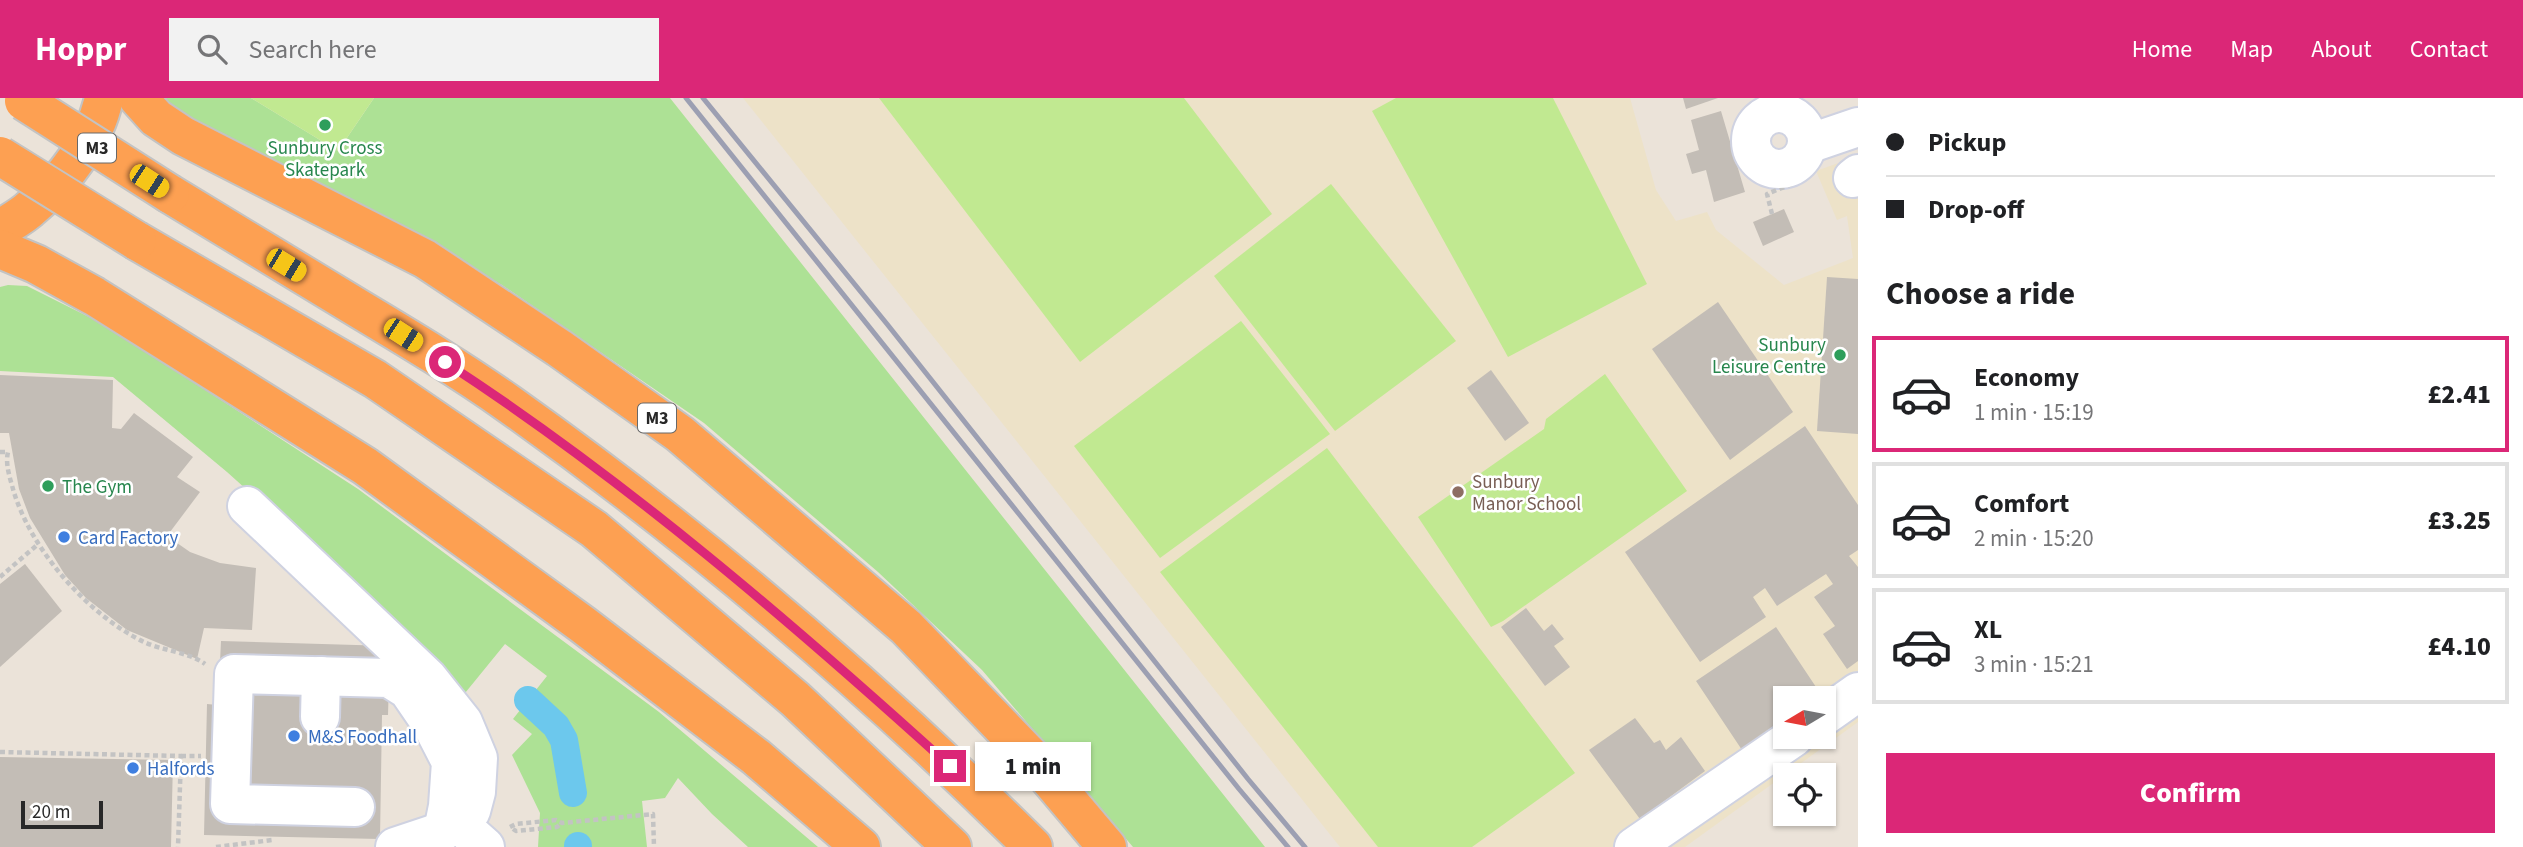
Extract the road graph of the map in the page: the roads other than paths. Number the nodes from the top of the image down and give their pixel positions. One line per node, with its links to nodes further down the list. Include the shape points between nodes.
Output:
1 (104, 98): 7 (highway, via 78,159 32,207)
2 (138, 98): 22 (highway, M3, via 156,118 183,136 425,258 680,434 906,626 1031,757)
3 (22, 99): 21 (highway, M3, bridge, via 508,403 644,505 807,638)
4 (1858, 127): 5 (street)
5 (1798, 155)
6 (0, 156): 20 (highway, bridge, via 375,379 594,529 795,699)
7 (0, 229)
8 (0, 249): 19 (highway, via 94,296 365,466 756,757)
9 (247, 506): 16 (street, via 428,678 463,722 478,758)
10 (321, 676): 13 (street); 15 (street, via 234,674 219,747 230,804); 16 (street, via 389,677 408,690 451,762 448,806)
11 (1858, 692): 12 (street)
12 (1836, 708)
13 (320, 717)
14 (1777, 749): 23 (street)
15 (355, 807)
16 (481, 825): 18 (street)
17 (395, 847): 18 (street)
18 (403, 847)
19 (861, 847)
20 (952, 847)
21 (1033, 847)
22 (1107, 847)
23 (1634, 847)

